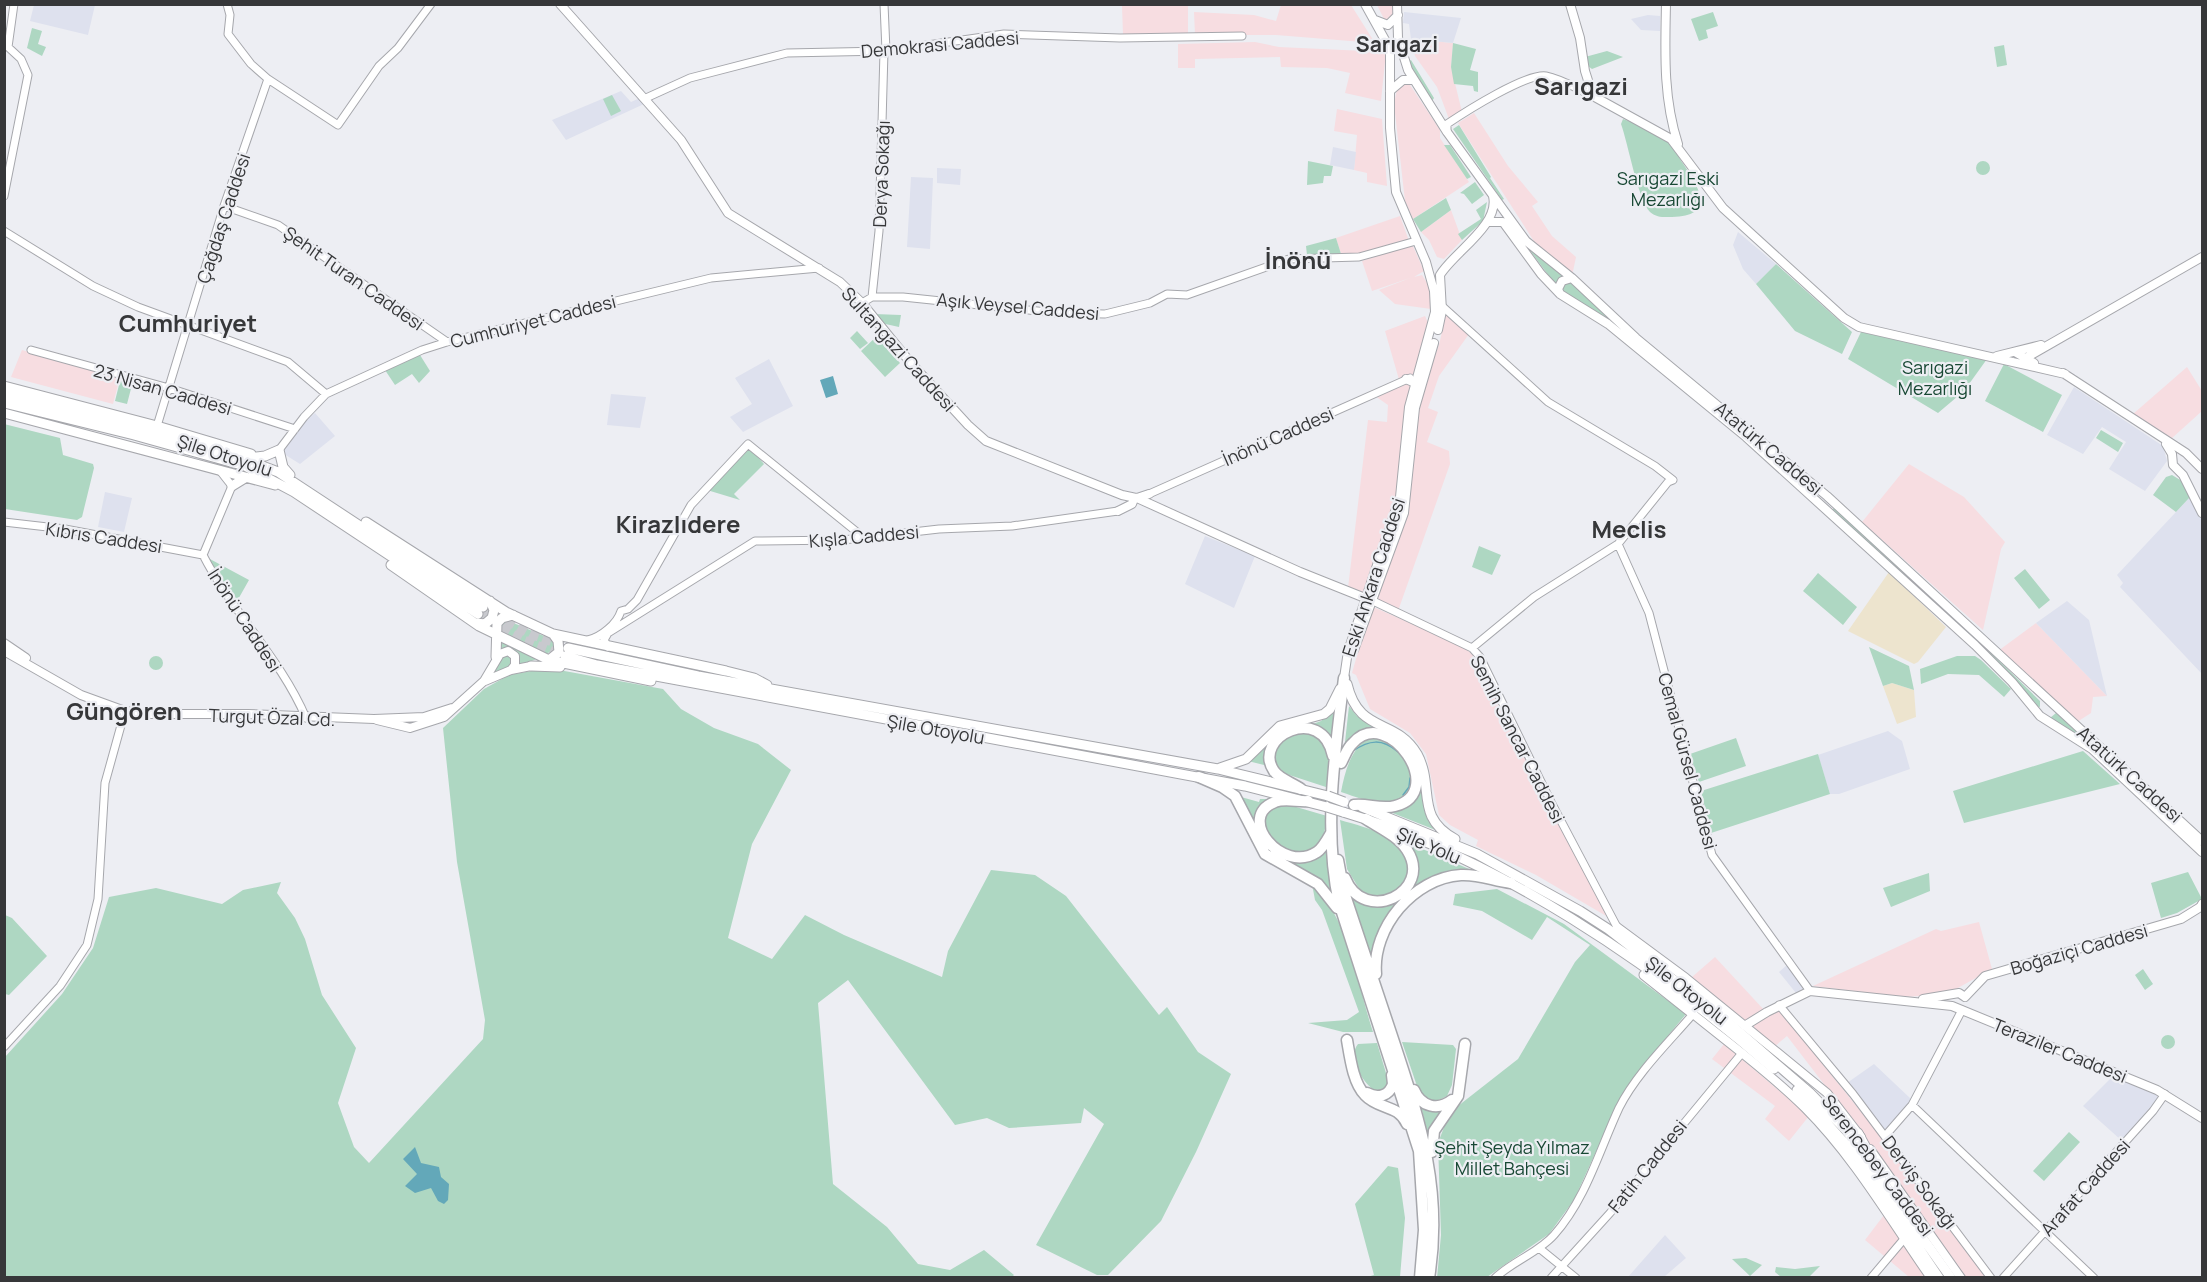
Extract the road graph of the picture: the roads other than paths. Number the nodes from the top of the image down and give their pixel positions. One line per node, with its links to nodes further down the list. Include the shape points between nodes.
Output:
1 (14, 4): 24 (street, via 8,47 21,59 28,75)
2 (227, 4): 14 (street, via 228,34)
3 (431, 4): 14 (street, via 379,66 338,125)
4 (560, 4): 18 (main road, Sultangazi Caddesi)
5 (884, 4): 13 (street, Derya Sokağı)
6 (1365, 4): 11 (main road)
7 (1397, 4): 10 (main road, Atatürk Caddesi)
8 (1570, 4): 17 (main road)
9 (1666, 4): 19 (main road, via 1664,72)
10 (1398, 15): 11 (main road, via 1388,25); 15 (main road, Atatürk Caddesi, via 1400,48)
11 (1375, 20): 16 (main road, via 1390,49)
12 (1242, 36): 13 (street, Demokrasi Caddesi, via 1120,38 1004,34)
13 (885, 51): 18 (street, Demokrasi Caddesi, via 787,53 690,78); 35 (street, Derya Sokağı)
14 (268, 79): 25 (street, Çağdaş Caddesi)
15 (1414, 80): 16 (main road, via 1403,80); 20 (main road, Atatürk Caddesi)
16 (1390, 91): 28 (main road, Eski Ankara Caddesi, via 1396,192)
17 (1593, 96): 20 (street, via 1548,76 1534,76 1472,107 1447,124); 21 (main road)
18 (646, 98): 32 (main road, Sultangazi Caddesi, via 681,140 728,213)
19 (1673, 129): 21 (main road); 22 (main road)
20 (1447, 132): 23 (main road, Atatürk Caddesi)
21 (1665, 134): 22 (main road)
22 (1680, 148): 41 (main road, via 1723,208 1844,318 1859,327 1993,356)
23 (1492, 193): 26 (main road, via 1494,210); 33 (main road, Atatürk Caddesi, via 1526,241)
24 (4, 196)
25 (224, 206): 38 (street, Çağdaş Caddesi); 39 (street, Şehit Turan Caddesi, via 278,225)
26 (1488, 222): 31 (main road); 34 (main road, Atatürk Caddesi, via 1498,220 1508,227)
27 (4, 231): 38 (street, via 93,286)
28 (1416, 241): 30 (main road, Eski Ankara Caddesi); 35 (street, Aşık Veysel Caddesi, via 1359,258 1289,259 1187,295 1167,294 1150,303 1106,314)
29 (2202, 257): 41 (main road)
30 (1426, 262): 31 (main road); 42 (main road, Eski Ankara Caddesi, via 1435,312)
31 (1447, 264): 37 (main road, Eski Ankara Caddesi, via 1440,275)
32 (820, 268): 36 (main road, Sultangazi Caddesi); 39 (street, Cumhuriyet Caddesi, via 711,278)
33 (1572, 278): 34 (main road, via 1562,281); 62 (main road, Atatürk Caddesi, via 1636,338)
34 (1560, 294): 64 (main road, Atatürk Caddesi, via 1608,324 1746,437)
35 (872, 297): 36 (street)
36 (862, 303): 65 (main road, Sultangazi Caddesi, via 910,363 987,441)
37 (1442, 306): 51 (main road, Eski Ankara Caddesi, via 1415,408); 72 (street, via 1548,402 1673,480)
38 (188, 327): 44 (street, Çağdaş Caddesi); 46 (street, via 288,362)
39 (447, 342): 46 (street, Cumhuriyet Caddesi)
40 (31, 350): 44 (street, 23 Nisan Caddesi)
41 (2018, 357): 52 (main road, via 2065,374)
42 (1413, 380): 51 (main road, via 1418,386 1411,413); 63 (street, İnönü Caddesi); 74 (main road, Eski Ankara Caddesi, via 1400,497)
43 (4, 386): 49 (highway)
44 (169, 388): 49 (street, Çağdaş Caddesi); 50 (street, 23 Nisan Caddesi)
45 (4, 394): 55 (highway, Şile Otoyolu)
46 (326, 394): 50 (street, Cumhuriyet Caddesi)
47 (4, 403): 61 (highway, Şile Otoyolu, via 211,456)
48 (4, 413): 56 (highway)
49 (157, 426): 54 (highway)
50 (295, 429): 53 (street, Cumhuriyet Caddesi)
51 (1412, 435): 74 (main road, Eski Ankara Caddesi, via 1404,513)
52 (2163, 440): 57 (main road); 69 (main road)
53 (279, 450): 54 (highway); 61 (highway, via 283,467)
54 (258, 458): 55 (highway); 58 (highway)
55 (247, 459): 58 (highway, Şile Otoyolu)
56 (217, 468): 59 (highway); 60 (street)
57 (2202, 469)
58 (278, 472): 61 (highway, Şile Otoyolu)
59 (245, 478): 60 (highway); 61 (highway)
60 (232, 486): 73 (street, İnönü Caddesi)
61 (297, 489): 77 (highway, Şile Otoyolu, via 337,508); 77 (highway, Şile Otoyolu, via 379,556)
62 (1821, 491): 64 (main road, via 1821,498); 66 (main road, Atatürk Caddesi)
63 (1149, 494): 65 (main road)
64 (1815, 501): 68 (main road, Atatürk Caddesi)
65 (1137, 503): 67 (main road, Kışla Caddesi); 74 (main road, Sultangazi Caddesi, via 1209,529)
66 (1834, 503): 68 (main road); 97 (main road, Atatürk Caddesi)
67 (1118, 511): 71 (street, Kışla Caddesi, via 1012,526)
68 (1827, 511): 98 (main road, Atatürk Caddesi, via 1987,655)
69 (2202, 513)
70 (4, 522): 73 (street, Kıbrıs Caddesi, via 65,529)
71 (863, 537): 75 (street, via 748,444 692,505); 76 (street, Kışla Caddesi, via 755,541)
72 (1618, 544): 85 (street, via 1534,597); 123 (street, Cemal Gürsel Caddesi, via 1649,613 1712,855)
73 (203, 555): 101 (street, İnönü Caddesi)
74 (1368, 599): 85 (street, Semih Sancar Caddesi); 94 (main road, Eski Ankara Caddesi)
75 (638, 600): 76 (street, via 640,606); 79 (street, via 628,609)
76 (646, 607): 79 (street, Kışla Caddesi)
77 (480, 614): 78 (highway); 81 (highway); 87 (highway)
78 (513, 615): 80 (highway); 81 (highway, via 500,620)
79 (626, 618): 82 (street, via 593,639); 84 (street, Kışla Caddesi, via 605,636)
80 (553, 634): 82 (highway); 88 (highway, via 559,652)
81 (496, 635): 87 (highway); 88 (highway)
82 (578, 641): 84 (highway)
83 (4, 643): 90 (main road)
84 (610, 648): 95 (highway, via 754,678)
85 (1472, 648): 119 (street, Semih Sancar Caddesi)
86 (4, 651): 90 (main road)
87 (496, 657): 92 (main road, via 512,652 516,660); 93 (main road)
88 (549, 660): 89 (highway); 91 (highway)
89 (531, 666): 91 (highway); 92 (main road)
90 (37, 669): 99 (main road, Turgut Özal Cd., via 81,695)
91 (586, 669): 96 (highway, via 694,689)
92 (511, 670): 93 (main road)
93 (484, 681): 101 (main road, Turgut Özal Cd., via 452,708 424,717)
94 (1346, 681): 103 (highway); 104 (highway, via 1324,714 1280,726 1246,759); 115 (highway, via 1356,710 1404,739 1416,754 1422,766 1430,816)
95 (774, 689): 96 (highway, Şile Otoyolu, via 567,652 597,665); 104 (highway, Şile Otoyolu)
96 (766, 696): 105 (highway, Şile Otoyolu)
97 (2045, 698): 98 (main road, via 2043,708); 100 (main road, Atatürk Caddesi)
98 (2033, 708): 102 (main road, Atatürk Caddesi)
99 (125, 711): 101 (main road, Turgut Özal Cd.); 137 (street, via 105,783 98,899 87,945 53,994)
100 (2060, 711): 102 (main road, via 2050,711); 112 (main road, Atatürk Caddesi)
101 (306, 718)
102 (2046, 722): 114 (main road, Atatürk Caddesi, via 2092,749)
103 (1338, 764): 106 (highway, via 1329,742 1318,731 1304,728 1285,733 1272,745 1269,760 1276,774); 108 (highway, via 1353,743 1374,733 1397,742 1414,765 1417,783 1402,803 1389,807); 111 (highway); 113 (highway)
104 (1218, 769): 106 (highway, Şile Otoyolu)
105 (1199, 777): 107 (highway, Şile Otoyolu); 120 (highway, via 1235,796 1265,854 1325,891)
106 (1301, 789): 108 (highway, Şile Otoyolu, bridge)
107 (1308, 801): 109 (highway, Şile Otoyolu); 111 (highway, via 1278,801 1264,810 1260,825 1266,841 1282,853 1304,856 1321,848)
108 (1349, 803): 115 (highway, Şile Otoyolu)
109 (1327, 807): 110 (highway, Şile Yolu, bridge)
110 (1366, 819): 113 (highway, via 1394,836 1408,851 1413,872 1406,888 1390,900 1365,899 1347,882); 116 (highway, Şile Yolu, via 1446,851)
111 (1331, 833): 120 (highway, via 1333,878)
112 (2202, 841)
113 (1337, 851): 127 (highway, via 1344,892)
114 (2202, 852)
115 (1477, 854): 118 (highway, Şile Otoyolu)
116 (1511, 883): 121 (highway, Şile Otoyolu); 127 (highway, via 1471,875 1449,876 1409,900 1389,920 1377,945 1376,974)
117 (2201, 908): 122 (main road, Boğaziçi Caddesi, via 2181,919)
118 (1580, 910): 119 (highway); 148 (highway, Şile Otoyolu, via 1768,1055 1846,1131)
119 (1617, 927): 133 (main road, Serencebey Caddesi)
120 (1348, 933): 132 (highway)
121 (1620, 952): 131 (highway); 161 (highway, Şile Otoyolu, via 1752,1049 1805,1096 1858,1158)
122 (1985, 976): 124 (main road); 125 (main road, Boğaziçi Caddesi)
123 (1810, 991): 126 (main road, Teraziler Caddesi); 128 (main road, Teraziler Caddesi)
124 (1954, 994): 125 (main road); 126 (main road, Teraziler Caddesi); 129 (main road, via 1950,999)
125 (1965, 997): 130 (main road)
126 (1911, 1000): 129 (main road, Teraziler Caddesi)
127 (1382, 1004): 132 (highway)
128 (1779, 1005): 133 (main road, Teraziler Caddesi); 146 (street, Derviş Sokağı)
129 (1952, 1006): 130 (main road, Teraziler Caddesi); 134 (street)
130 (1962, 1010): 134 (street); 142 (main road, Teraziler Caddesi)
131 (1693, 1014): 138 (main road); 152 (street, via 1627,1094 1578,1202 1556,1233)
132 (1383, 1022): 139 (highway)
133 (1746, 1025): 145 (main road, Serencebey Caddesi, via 1827,1093)
134 (1955, 1027): 143 (street)
135 (1347, 1040): 140 (highway)
136 (1465, 1044): 141 (highway)
137 (4, 1047)
138 (1742, 1053): 151 (main road, via 1805,1108 1835,1141); 153 (street, Fatih Caddesi, via 1610,1213)
139 (1393, 1054): 140 (highway, via 1393,1080 1388,1092 1372,1096); 141 (highway, via 1421,1101 1442,1106); 147 (highway); 149 (highway, via 1422,1130)
140 (1358, 1085): 147 (highway, via 1368,1098 1404,1116)
141 (1459, 1090): 149 (highway, via 1434,1131)
142 (2165, 1094): 144 (main road, Teraziler Caddesi); 150 (street, Arafat Caddesi)
143 (1912, 1105): 146 (street); 150 (street)
144 (2202, 1118)
145 (1858, 1133): 148 (highway); 163 (main road, Serencebey Caddesi)
146 (1885, 1137): 164 (street, Derviş Sokağı)
147 (1422, 1177): 154 (highway, via 1424,1230)
148 (1888, 1188): 162 (highway, Şile Otoyolu)
149 (1433, 1191): 155 (highway)
150 (2046, 1230): 165 (street, Arafat Caddesi); 166 (street)
151 (1904, 1239): 159 (street); 160 (main road)
152 (1539, 1248): 153 (street); 156 (street, via 1510,1264)
153 (1561, 1266): 157 (street, Fatih Caddesi); 158 (street)
154 (1420, 1278)
155 (1429, 1278)
156 (1495, 1278)
157 (1551, 1278)
158 (1576, 1278)
159 (1871, 1278)
160 (1931, 1278)
161 (1939, 1278)
162 (1951, 1278)
163 (1961, 1278)
164 (1991, 1278)
165 (2002, 1278)
166 (2094, 1278)

